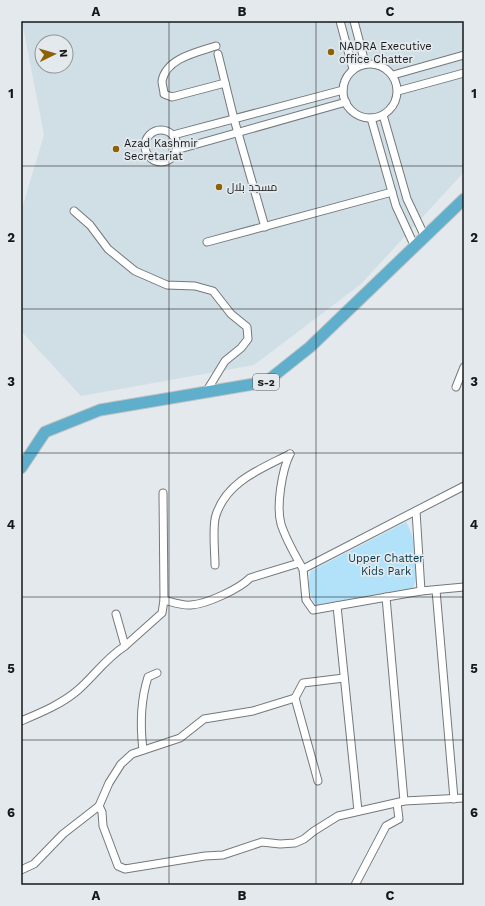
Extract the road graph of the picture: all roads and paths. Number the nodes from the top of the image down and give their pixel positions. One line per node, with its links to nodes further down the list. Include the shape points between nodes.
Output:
1 (340, 21): 7 (street)
2 (354, 21): 6 (street)
3 (216, 46): 10 (street, via 179,59 168,70 162,82 164,94 172,97)
4 (218, 54): 10 (street)
5 (464, 56): 9 (street)
6 (365, 63): 7 (street); 9 (street, via 383,66)
7 (353, 70): 11 (street, via 345,80)
8 (464, 73): 12 (street)
9 (393, 75): 12 (street)
10 (225, 83): 16 (street)
11 (343, 90): 13 (street); 16 (street)
12 (398, 91): 14 (street, via 394,105)
13 (346, 102): 15 (street, via 354,113); 17 (street)
14 (383, 115): 15 (street); 24 (street, via 407,199)
15 (371, 118): 20 (street)
16 (234, 119): 17 (street); 18 (street)
17 (238, 133): 19 (street); 23 (street)
18 (173, 136): 19 (street, via 176,140); 19 (street, via 164,130 153,132 147,140 147,151 152,159 162,162 171,158)
19 (176, 150)
20 (392, 192): 23 (street); 26 (street)
21 (464, 199): 24 (highway, S-2)
22 (74, 211): 29 (street, via 90,225 108,249 135,271 167,285 194,286 213,291 231,314 247,327 248,339 225,361)
23 (265, 227): 25 (street)
24 (425, 237): 26 (highway, S-2)
25 (207, 242)
26 (415, 247): 29 (highway, S-2, via 310,347 266,382)
27 (464, 367): 28 (street)
28 (456, 386)
29 (206, 392): 30 (highway, S-2, via 100,410 45,432)
30 (21, 468)
31 (464, 486): 33 (street)
32 (163, 493): 40 (street)
33 (416, 511): 35 (street); 38 (street)
34 (215, 565): 35 (street, via 215,516 231,491 242,478 290,454 286,462 280,497 281,523)
35 (301, 566): 40 (street, via 250,578 244,584 203,602 190,605); 41 (street, via 306,600 312,610)
36 (464, 587): 37 (street)
37 (436, 590): 38 (street); 51 (street)
38 (421, 591): 39 (street)
39 (386, 598): 41 (street); 52 (street)
40 (164, 600): 43 (street, via 162,613)
41 (337, 606): 45 (street)
42 (116, 614): 43 (street)
43 (125, 646): 47 (street, via 110,656 78,691)
44 (157, 673): 48 (street, via 148,677 142,695 140,727)
45 (344, 678): 46 (street, via 303,684); 54 (street)
46 (295, 698): 48 (street, via 253,711 204,720 180,738); 49 (street)
47 (21, 720)
48 (143, 750): 53 (street, via 132,754 121,764)
49 (318, 781)
50 (464, 798): 51 (street)
51 (454, 799): 52 (street)
52 (400, 802): 54 (street); 56 (street, via 399,819 386,826)
53 (99, 806): 54 (street, via 103,826 118,866 124,869 223,855 262,842 295,843 338,816); 55 (street, via 63,834 34,864)
54 (358, 811)
55 (21, 870)
56 (355, 885)

